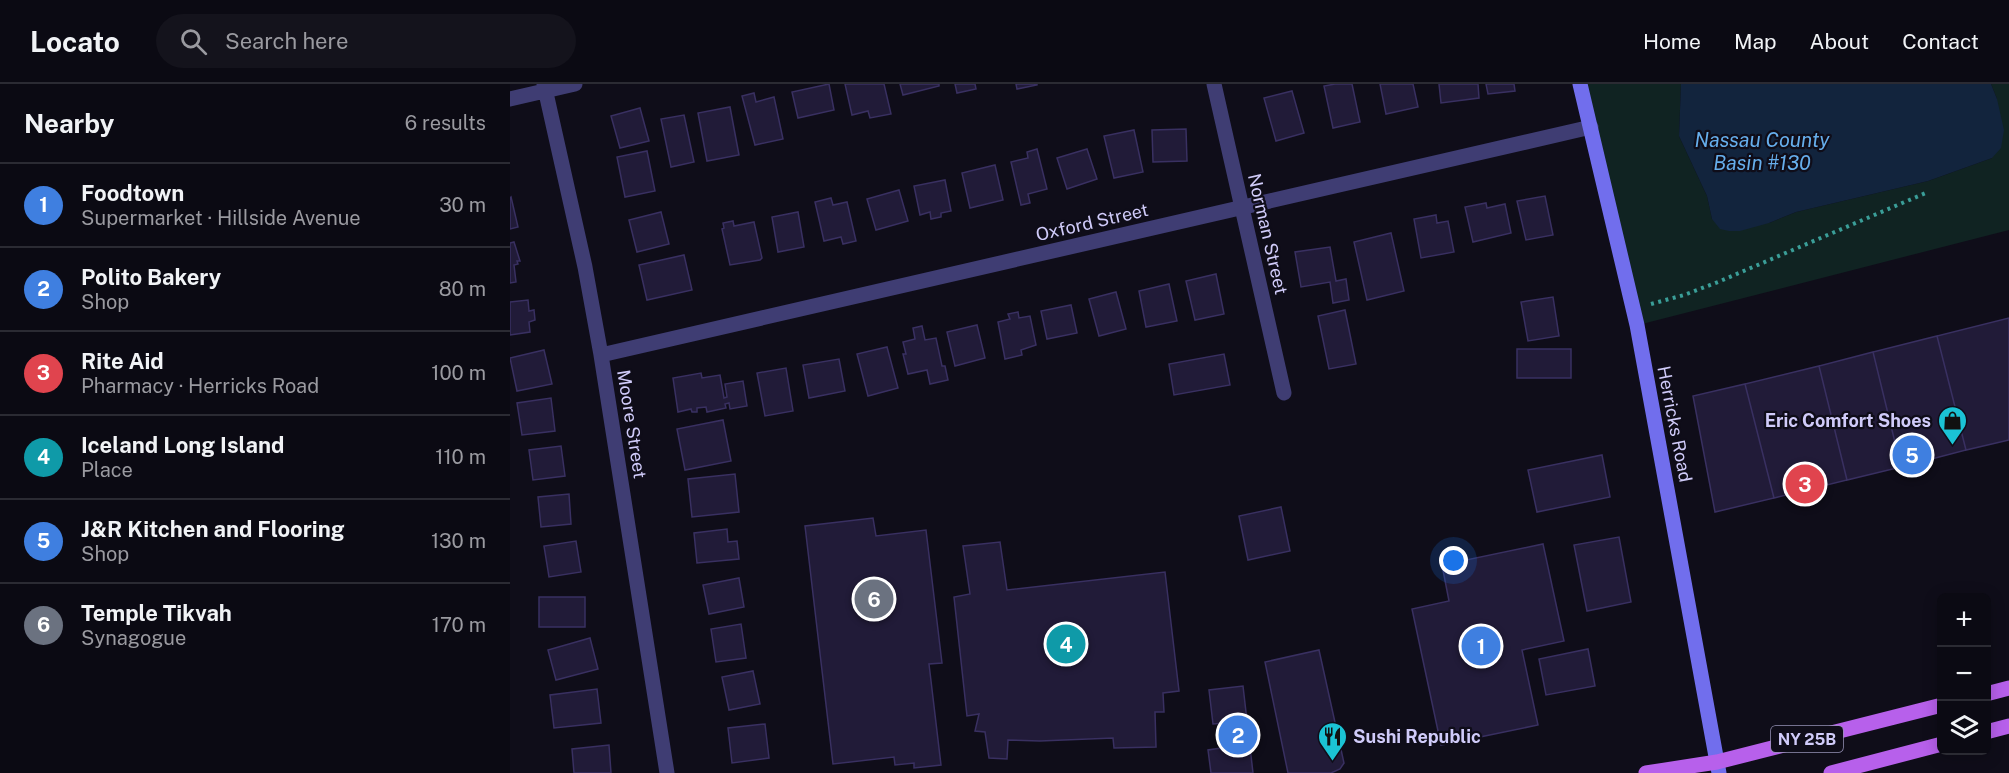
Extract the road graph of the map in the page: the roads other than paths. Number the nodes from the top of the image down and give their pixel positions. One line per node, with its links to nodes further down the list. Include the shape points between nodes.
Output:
1 (575, 84): 4 (street)
2 (1214, 84): 7 (street, Norman Street)
3 (1580, 84): 6 (main road, Herricks Road)
4 (545, 87): 5 (street); 8 (street, Moore Street)
5 (510, 99)
6 (1591, 127): 7 (street, Oxford Street); 16 (main road, Herricks Road, via 1633,309)
7 (1242, 207): 8 (street, Oxford Street); 9 (street, Norman Street)
8 (601, 355): 17 (street, Moore Street)
9 (1284, 393)
10 (2009, 688): 11 (main road)
11 (1991, 693)
12 (1937, 706): 16 (main road, NY 25B)
13 (2009, 726): 14 (main road)
14 (1991, 731)
15 (1937, 745): 19 (main road, NY 25B)
16 (1718, 767): 18 (main road, NY 25B)
17 (667, 773)
18 (1646, 773)
19 (1831, 773)

